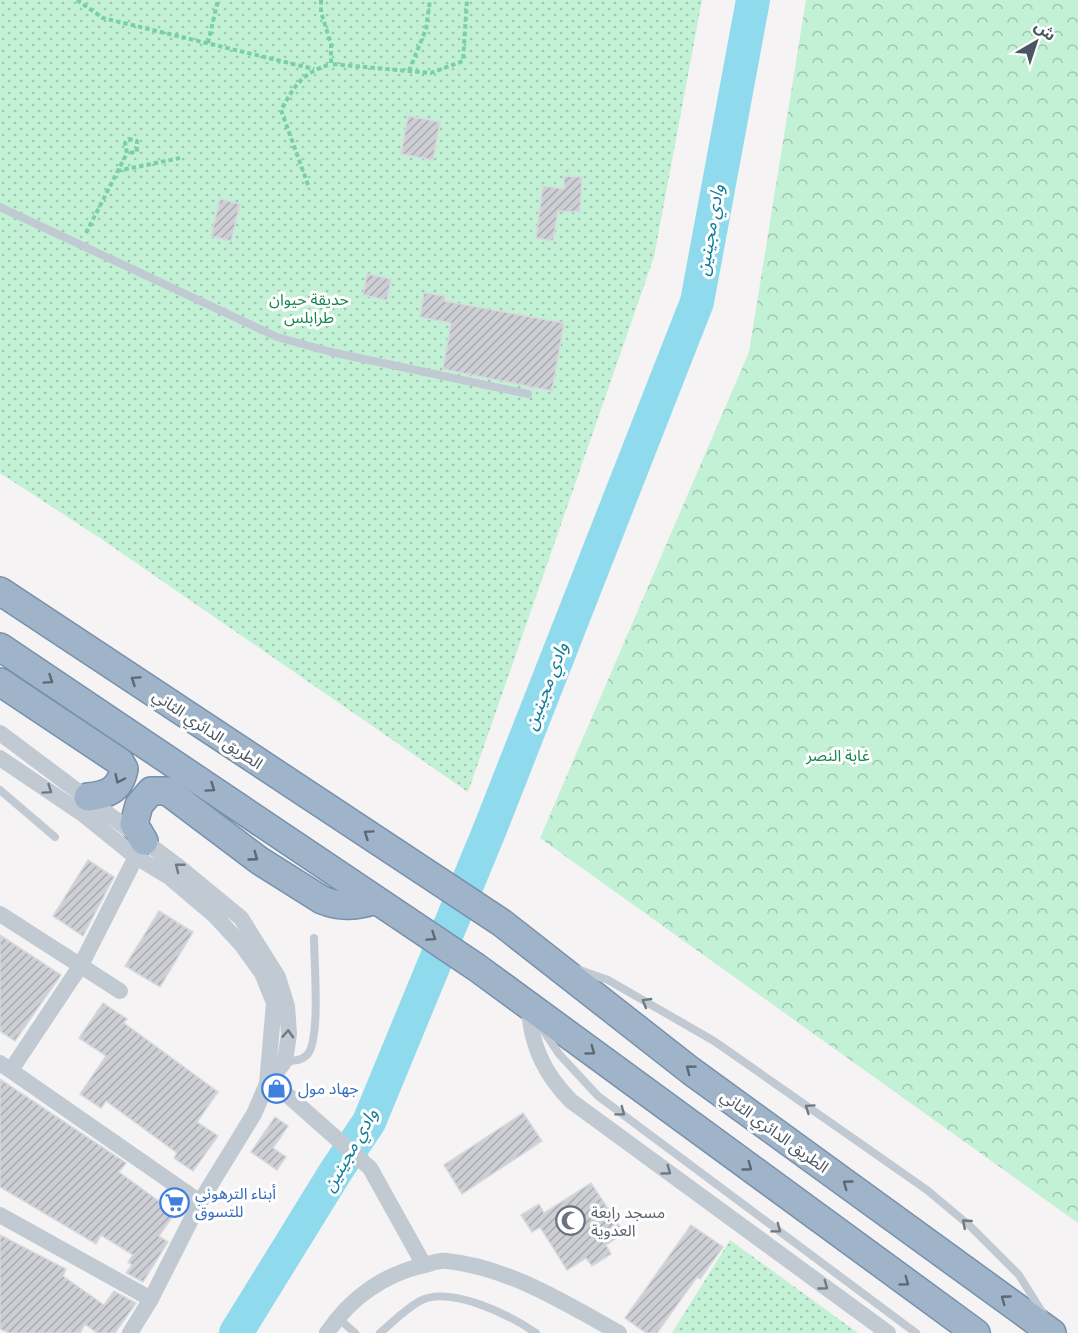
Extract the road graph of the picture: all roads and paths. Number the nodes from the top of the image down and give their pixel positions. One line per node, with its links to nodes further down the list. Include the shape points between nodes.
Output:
1 (77, 0): 6 (path, via 103,18)
2 (218, 0): 6 (path)
3 (321, 0): 7 (path, via 331,44)
4 (430, 0): 9 (path, via 426,29)
5 (467, 0): 9 (path, via 463,60 431,73)
6 (208, 44): 8 (path)
7 (331, 64): 8 (path); 9 (path)
8 (314, 69): 13 (path, via 296,84 281,110)
9 (409, 71)
10 (127, 153): 12 (path)
11 (180, 158): 12 (path)
12 (116, 171): 15 (path)
13 (308, 185)
14 (0, 207): 15 (lane)
15 (81, 244): 16 (lane, via 277,337)
16 (528, 394)
17 (0, 591): 29 (highway, الطريق الدائري الثاني, one-way to 17, via 502,923)
18 (0, 647): 26 (highway, one-way to 26)
19 (0, 682): 23 (highway, one-way to 23, via 120,762 124,769 117,786 111,792)
20 (0, 733): 23 (street)
21 (0, 758): 25 (street, one-way to 25)
22 (0, 790): 24 (lane)
23 (88, 797): 25 (street)
24 (55, 837)
25 (140, 849): 26 (highway, one-way to 26, via 134,824 139,805 152,791 167,791 260,861 322,900 333,905); 30 (street); 33 (street, one-way to 25, via 289,1034 287,1006 278,977 247,928 240,918); 35 (street, via 215,916 242,944 262,973 274,1004)
26 (382, 904): 32 (highway, one-way to 32)
27 (0, 914): 30 (street)
28 (314, 938): 33 (lane, via 315,1040 307,1055)
29 (547, 958): 50 (highway, الطريق الدائري الثاني, one-way to 29, via 691,1071); 50 (lane, one-way to 29, via 1019,1275 927,1190 714,1041 608,980)
30 (81, 965): 31 (street); 34 (street)
31 (120, 992)
32 (529, 1006): 47 (street, one-way to 47, via 537,1052 551,1078 571,1101); 48 (lane, one-way to 48, via 559,1054 598,1096); 49 (highway, one-way to 49)
33 (285, 1061): 35 (street)
34 (6, 1067): 36 (street)
35 (266, 1086): 36 (street, via 254,1114); 38 (street, via 284,1092 370,1168)
36 (200, 1202): 39 (street)
37 (0, 1215): 39 (street)
38 (424, 1265): 40 (street, via 369,1288); 46 (street, via 445,1260 492,1270 554,1297)
39 (151, 1299): 41 (street)
40 (337, 1317): 42 (street); 43 (lane)
41 (130, 1333)
42 (327, 1333)
43 (355, 1333)
44 (380, 1333): 45 (lane, via 420,1301 443,1296 495,1311)
45 (536, 1333)
46 (619, 1333)
47 (888, 1333)
48 (916, 1333)
49 (976, 1333)
50 (1054, 1333)

